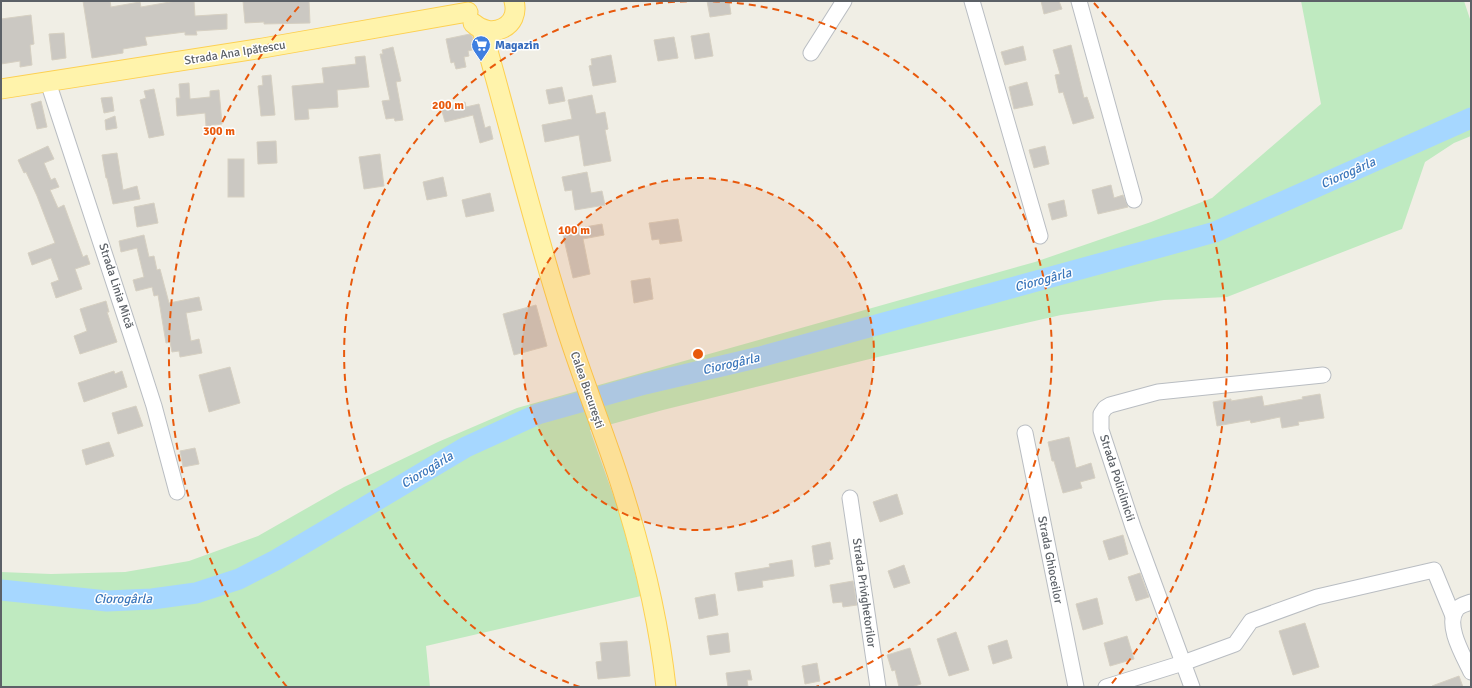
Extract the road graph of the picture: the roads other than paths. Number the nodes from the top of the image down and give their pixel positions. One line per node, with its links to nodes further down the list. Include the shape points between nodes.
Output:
1 (514, 1): 6 (main road, via 511,21 506,27)
2 (844, 1): 7 (street)
3 (972, 1): 11 (street)
4 (1079, 1): 10 (street)
5 (468, 7): 6 (main road, via 472,23); 8 (main road, Strada Ana Ipătescu, via 263,48)
6 (490, 30): 20 (main road, Calea București, via 498,68 500,94 541,246 628,510 647,578)
7 (811, 54)
8 (48, 82): 9 (main road, Strada Ana Ipătescu); 14 (street, Strada Linia Mică, via 135,345)
9 (1, 89)
10 (1134, 200)
11 (1040, 236)
12 (1323, 375): 18 (street, Strada Policlinicii, via 1158,392 1110,405 1101,414 1101,430 1119,486)
13 (1025, 433): 22 (street, Strada Ghioceilor)
14 (177, 492)
15 (850, 498): 21 (street, Strada Privighetorilor)
16 (1471, 602): 17 (street, via 1460,606)
17 (1453, 616): 18 (street, via 1434,570 1309,600 1251,621 1235,644); 19 (street, via 1453,632)
18 (1183, 663): 23 (street); 24 (street, Strada Policlinicii)
19 (1471, 672)
20 (666, 687)
21 (878, 687)
22 (1076, 687)
23 (1106, 687)
24 (1192, 687)

